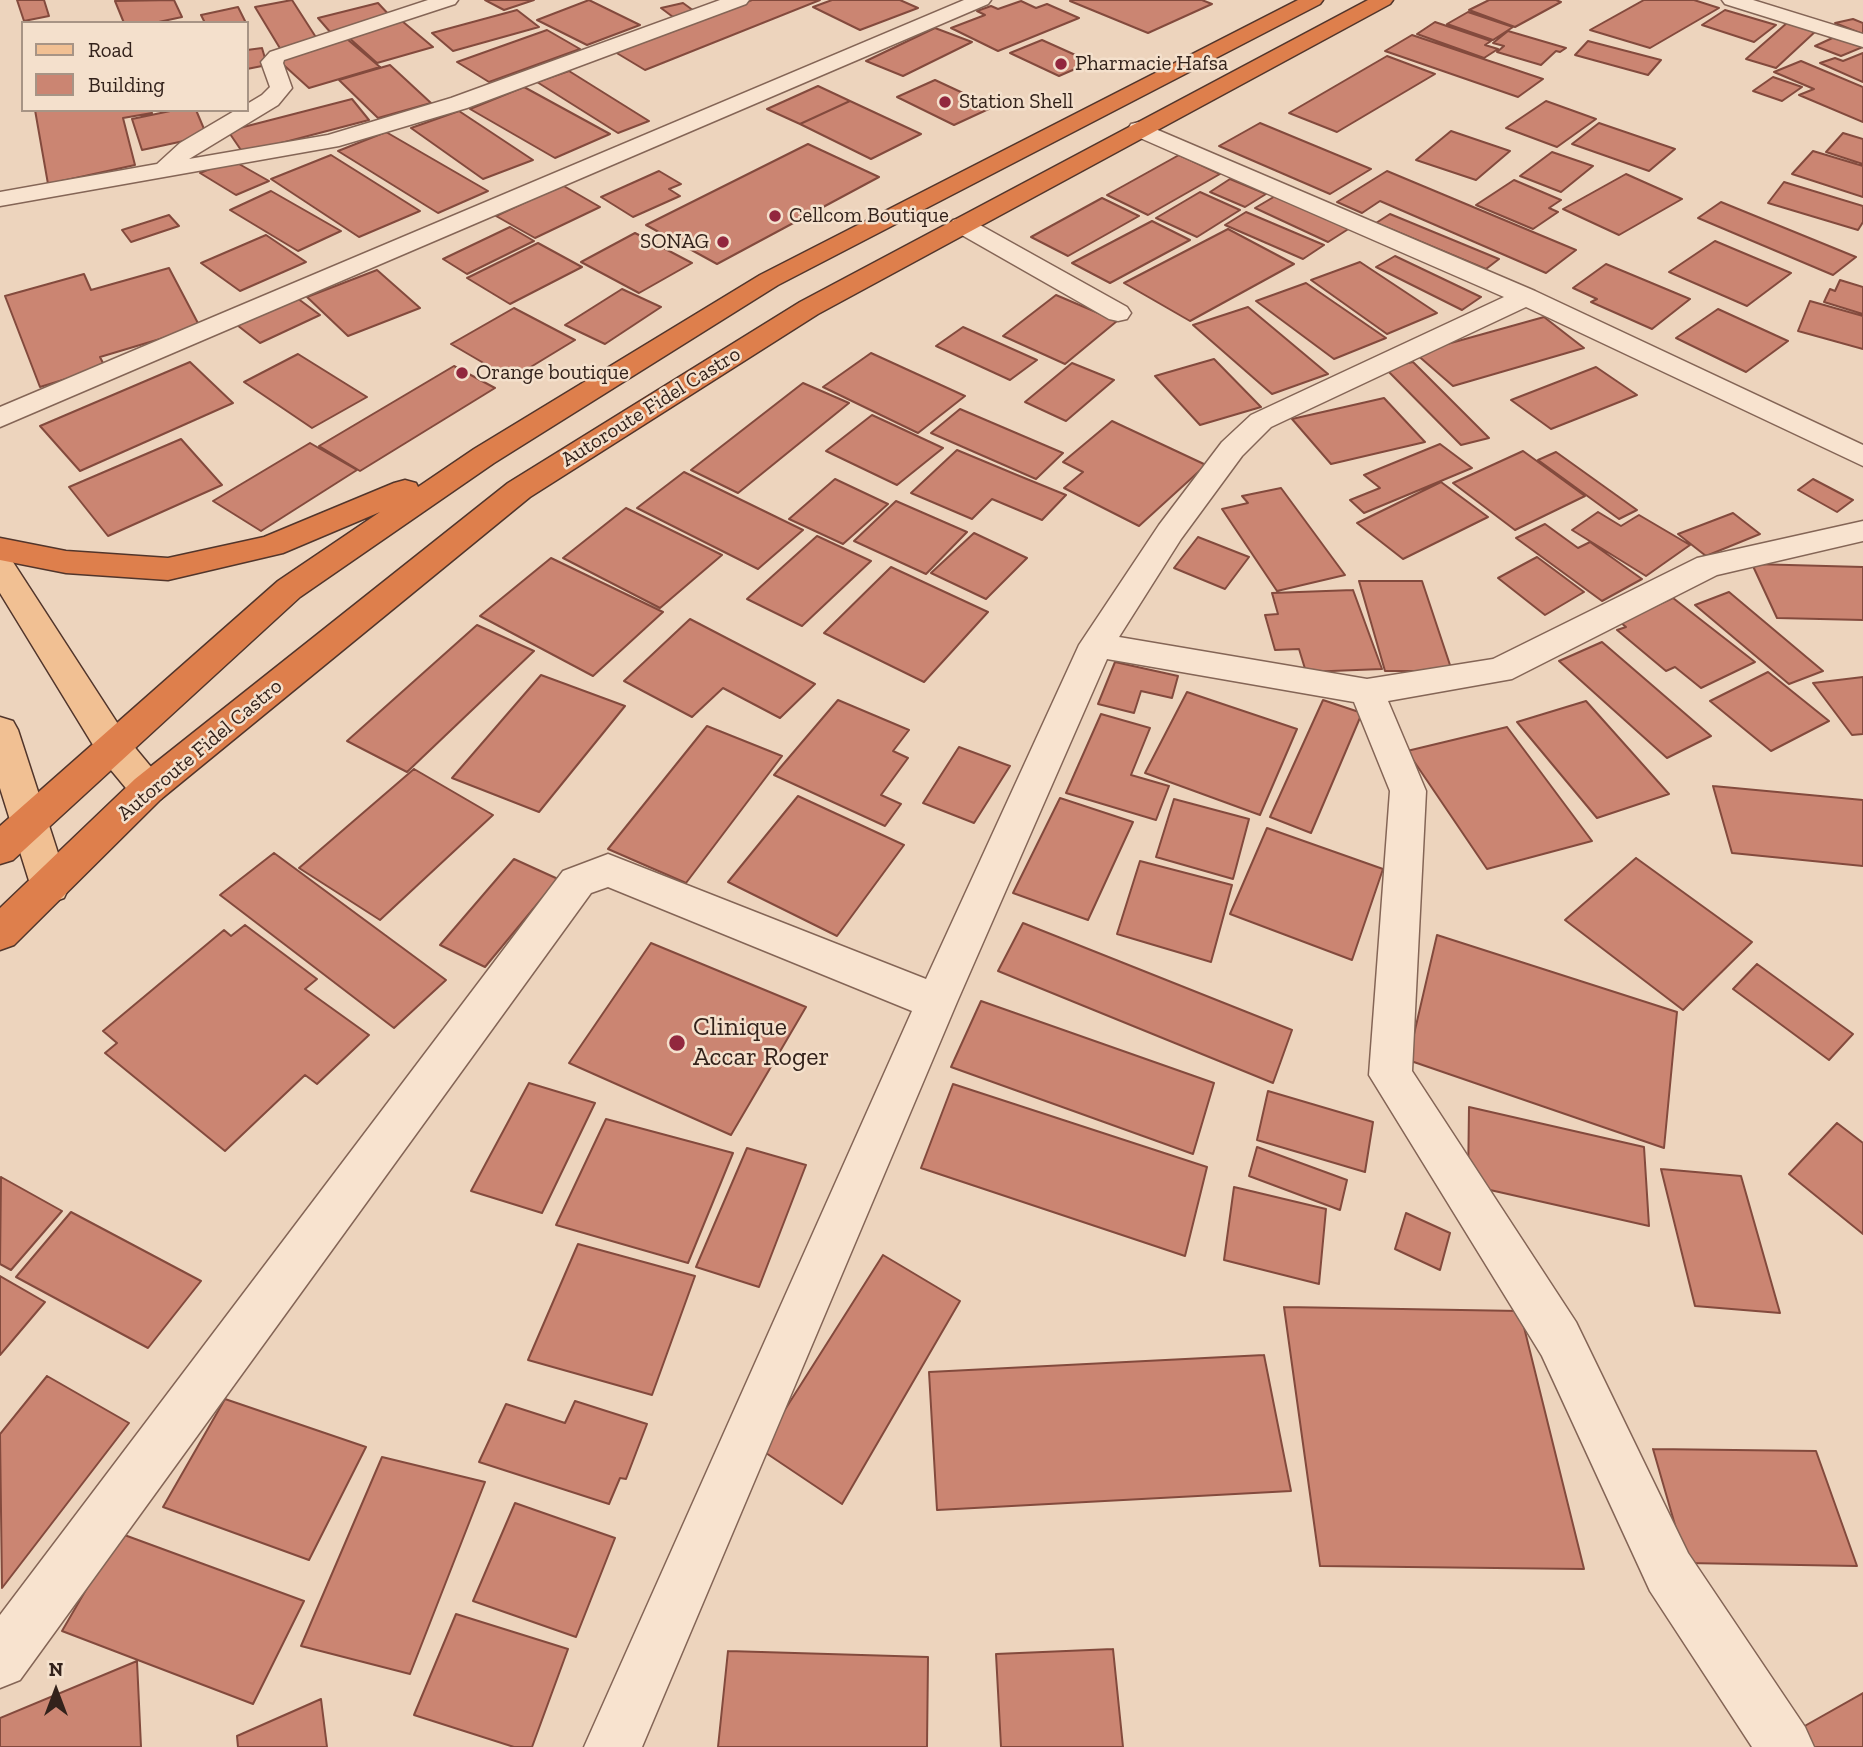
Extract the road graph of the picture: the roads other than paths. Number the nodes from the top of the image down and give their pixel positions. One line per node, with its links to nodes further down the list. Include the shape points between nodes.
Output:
1 (448, 0): 9 (street, via 277,56 272,62 281,88 270,100)
2 (739, 0): 9 (street, via 657,19 459,103 331,141)
3 (981, 0): 14 (street)
4 (1313, 0): 15 (highway, Autoroute Fidel Castro, via 769,280)
5 (1383, 0): 8 (highway, Autoroute Fidel Castro)
6 (1732, 0): 7 (street)
7 (1863, 41)
8 (1139, 129): 11 (highway, Autoroute Fidel Castro); 12 (street)
9 (158, 171): 10 (street)
10 (0, 199)
11 (962, 225): 13 (street); 24 (highway, Autoroute Fidel Castro, via 809,308 519,490)
12 (1526, 297): 16 (street); 20 (street, via 1261,421 1232,449 1178,521)
13 (1118, 313)
14 (0, 418)
15 (484, 456): 18 (highway, via 272,546 167,569 66,562); 23 (highway, Autoroute Fidel Castro, via 289,589)
16 (1863, 457)
17 (1863, 531): 21 (street, via 1709,566 1500,670)
18 (0, 550)
19 (0, 567): 23 (main road)
20 (1096, 645): 21 (street); 29 (street)
21 (1367, 692): 32 (street, via 1408,791 1390,1075 1559,1339 1669,1572)
22 (0, 730): 25 (main road)
23 (114, 748): 24 (main road); 25 (highway, Autoroute Fidel Castro)
24 (148, 789): 27 (highway, Autoroute Fidel Castro)
25 (29, 822): 26 (highway, Autoroute Fidel Castro); 27 (main road)
26 (0, 849)
27 (50, 887): 28 (highway, Autoroute Fidel Castro)
28 (0, 933)
29 (936, 1002): 30 (street, via 608,870 577,882); 31 (street)
30 (0, 1660)
31 (613, 1747)
32 (1785, 1747)

